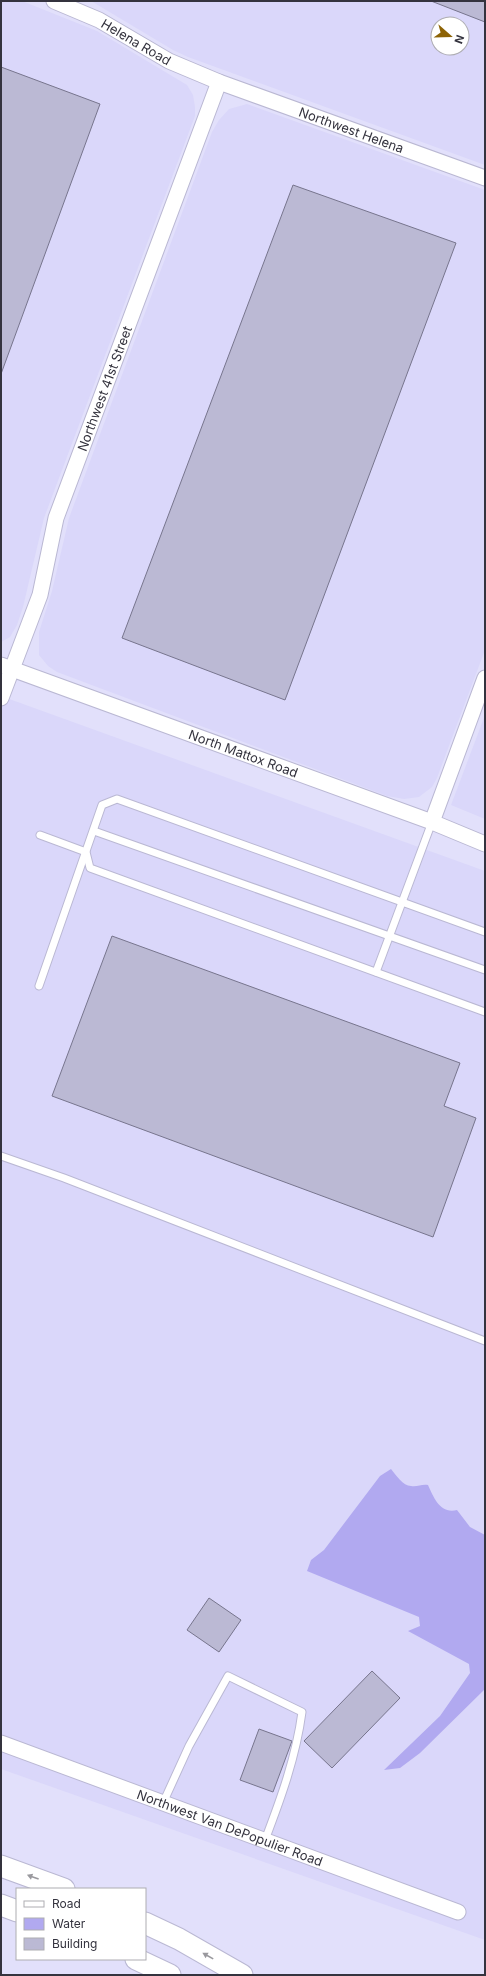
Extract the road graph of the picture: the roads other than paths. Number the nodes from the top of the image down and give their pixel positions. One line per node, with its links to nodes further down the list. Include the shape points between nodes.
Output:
1 (54, 1): 2 (street, Helena Road, via 99,20 169,61)
2 (219, 82): 3 (street, Northwest Helena); 4 (street, Northwest 41st Street, via 56,518 40,595)
3 (485, 178)
4 (6, 667): 6 (street, Northwest 41st Street); 7 (street, North Mattox Road)
5 (485, 678): 7 (street)
6 (1, 698)
7 (432, 822): 10 (street, North Mattox Road); 12 (lane)
8 (94, 831): 11 (lane); 12 (lane, via 102,805 117,799); 14 (lane)
9 (40, 835): 11 (lane)
10 (485, 844)
11 (86, 852): 16 (lane, via 90,868); 17 (lane)
12 (402, 902): 13 (lane); 14 (lane)
13 (485, 932)
14 (390, 937): 15 (lane); 16 (lane)
15 (485, 970)
16 (376, 972): 18 (lane)
17 (39, 986)
18 (485, 1012)
19 (1, 1156): 20 (lane)
20 (485, 1340)
21 (1, 1743): 22 (street, Northwest Van DePopulier Road)
22 (163, 1802): 23 (street, Northwest Van DePopulier Road); 23 (lane, via 189,1746 228,1676 302,1712 298,1741 287,1782)
23 (264, 1840): 28 (street, Northwest Van DePopulier Road)
24 (1, 1866): 25 (main road, one-way to 24)
25 (61, 1888)
26 (1, 1906): 27 (main road)
27 (16, 1912)
28 (458, 1912)
29 (146, 1923): 32 (main road, one-way to 29)
30 (138, 1960): 31 (main road)
31 (170, 1975)
32 (242, 1975)

